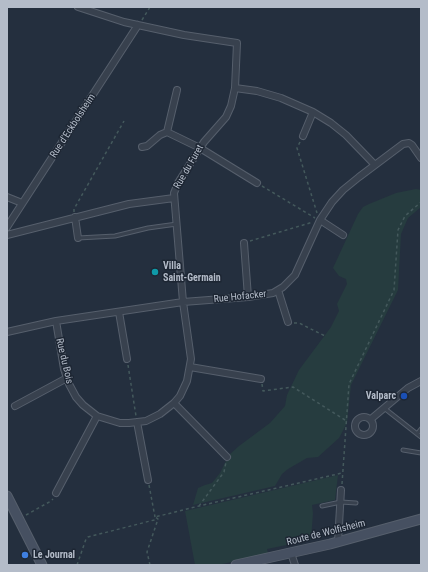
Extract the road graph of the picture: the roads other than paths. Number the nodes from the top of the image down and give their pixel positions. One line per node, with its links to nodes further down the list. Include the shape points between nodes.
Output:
1 (78, 7): 2 (street)
2 (138, 25): 3 (street, Rue du Furet, via 236,43); 15 (street, Rue d'Eckbolsheim)
3 (235, 88): 5 (street, via 281,98); 9 (street, Rue du Furet, via 226,117)
4 (177, 90): 6 (street)
5 (313, 112): 7 (street); 11 (street, via 346,135)
6 (167, 132): 8 (street); 9 (street)
7 (302, 136)
8 (142, 147)
9 (200, 148): 12 (street); 14 (street, Rue du Furet, via 176,188)
10 (421, 158): 11 (street, Rue Hofacker, via 412,145 406,143)
11 (375, 165): 17 (street, Rue Hofacker, via 343,190)
12 (257, 183)
13 (7, 197): 15 (street)
14 (174, 198): 16 (street, via 129,204); 18 (street, Rue du Furet)
15 (22, 203): 19 (street, Rue d'Eckbolsheim)
16 (75, 217): 20 (street); 22 (street)
17 (320, 220): 21 (street); 24 (street, Rue Hofacker, via 295,275)
18 (177, 224): 22 (lane, via 115,236); 26 (street, Rue du Furet)
19 (7, 227)
20 (7, 235)
21 (343, 235)
22 (78, 238)
23 (244, 243): 25 (street)
24 (278, 290): 25 (street, Rue Hofacker); 29 (street)
25 (248, 297): 26 (street, Rue Hofacker)
26 (183, 302): 27 (street, Rue Hofacker); 32 (street, Rue du Bois)
27 (119, 312): 28 (street, Rue Hofacker); 31 (street)
28 (56, 321): 30 (street, Rue Hofacker); 33 (street, Rue du Bois)
29 (288, 322)
30 (7, 332)
31 (127, 359)
32 (190, 367): 34 (street); 36 (street, Rue du Bois, via 184,388)
33 (66, 378): 37 (street); 39 (street, Rue du Bois, via 76,397)
34 (261, 379)
35 (421, 381): 38 (street, via 408,388)
36 (174, 403): 41 (street, Rue du Bois, via 160,414); 47 (street)
37 (15, 406)
38 (384, 408): 40 (street); 43 (lane)
39 (97, 416): 41 (street, Rue du Bois, via 120,423); 50 (street)
40 (371, 419)
41 (137, 422): 48 (street)
42 (421, 429): 43 (lane)
43 (417, 434): 44 (lane)
44 (421, 437)
45 (403, 450): 46 (lane)
46 (421, 453)
47 (227, 457)
48 (148, 480)
49 (341, 490): 52 (street)
50 (56, 493)
51 (7, 496): 58 (main road)
52 (340, 502): 53 (lane); 54 (lane); 56 (street)
53 (356, 503)
54 (322, 506)
55 (421, 519): 56 (main road, Route de Wolfisheim)
56 (338, 542): 57 (main road, Route de Wolfisheim)
57 (290, 553): 59 (main road, Route de Wolfisheim); 60 (street)
58 (42, 565)
59 (236, 565)
60 (295, 565)

